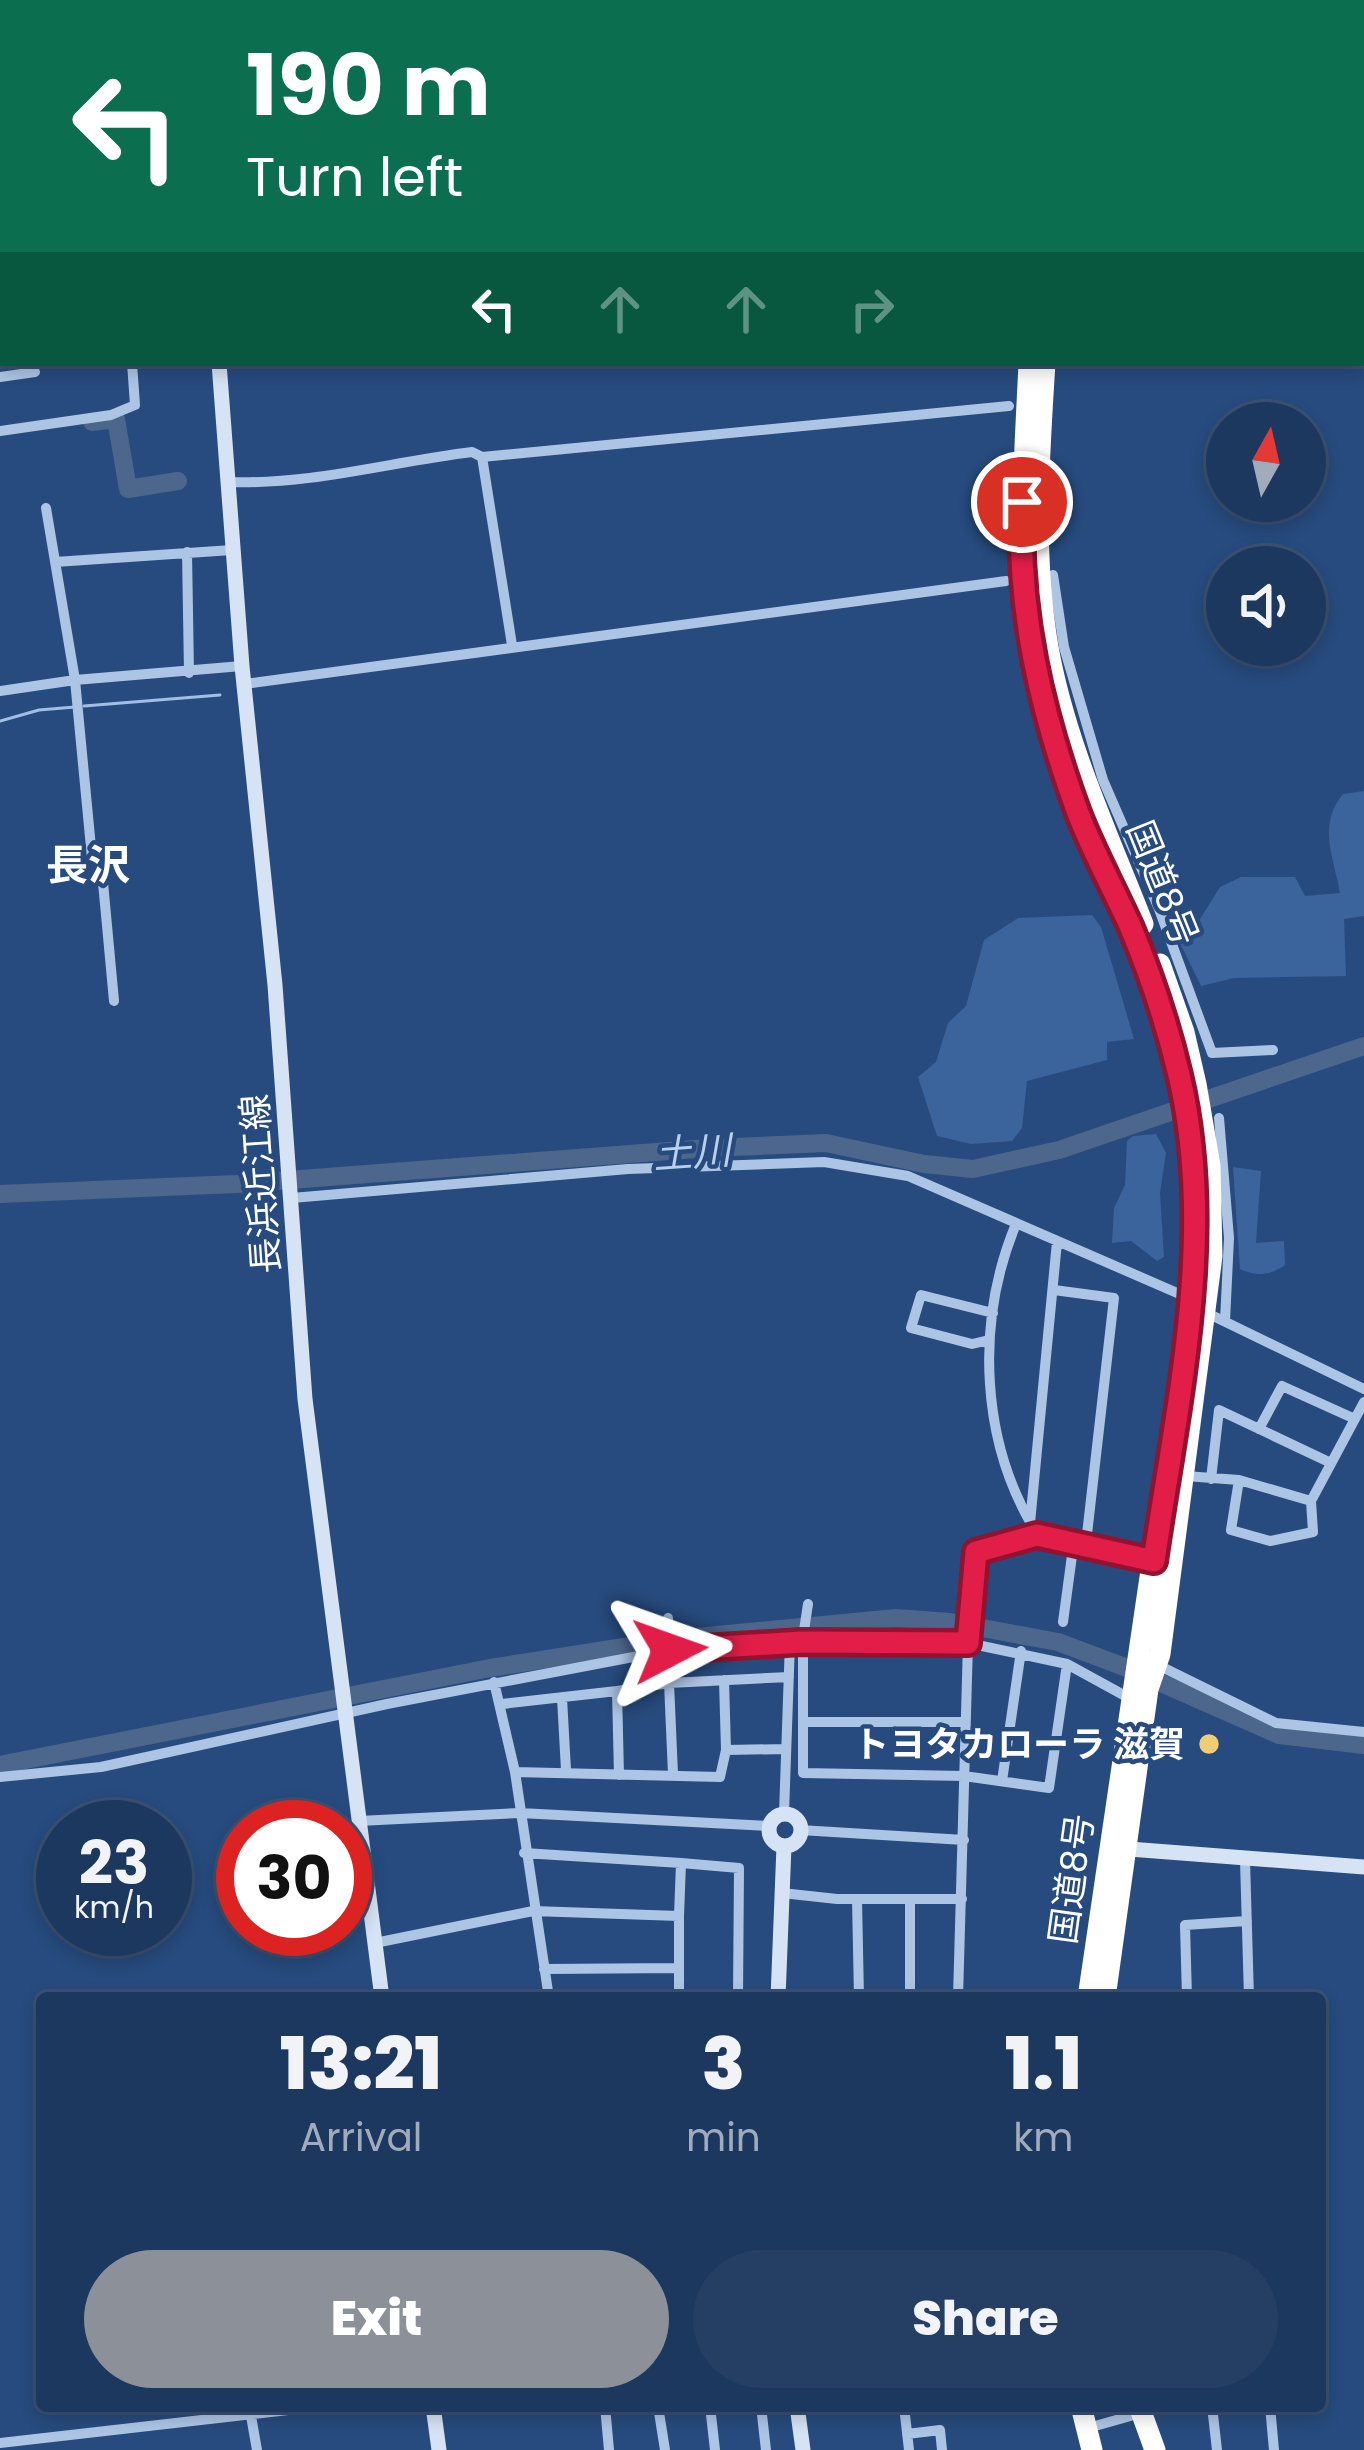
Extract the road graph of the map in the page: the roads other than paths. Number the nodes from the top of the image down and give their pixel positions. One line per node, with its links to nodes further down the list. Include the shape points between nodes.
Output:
1 (132, 366): 8 (street, via 135,404 111,415)
2 (219, 366): 10 (main road, 長浜近江線)
3 (1029, 366): 24 (highway, 国道8号, via 1021,539 1031,651 1079,815)
4 (1045, 366): 24 (highway, 国道8号, via 1039,537 1048,648 1071,733 1173,995)
5 (34, 372): 6 (street)
6 (0, 377)
7 (1009, 406): 9 (street)
8 (0, 431)
9 (482, 457): 10 (street, via 397,461 298,482); 17 (street)
10 (229, 482): 12 (main road, 長浜近江線)
11 (46, 508): 14 (street)
12 (232, 550): 13 (street); 19 (main road, 長浜近江線)
13 (187, 552): 14 (street); 18 (street)
14 (56, 562): 20 (street)
15 (1053, 575): 23 (street, via 1064,647 1103,780 1212,1054)
16 (1006, 580): 17 (street)
17 (512, 645): 19 (street)
18 (189, 673): 19 (street); 20 (street)
19 (244, 675): 26 (main road, 長浜近江線)
20 (75, 680): 21 (street); 22 (street)
21 (0, 691)
22 (114, 1000)
23 (1274, 1050)
24 (1189, 1086): 30 (highway, 国道8号, via 1201,1168 1195,1254)
25 (1219, 1118): 30 (street, via 1228,1238)
26 (291, 1195): 27 (street, via 824,1162 908,1175); 62 (main road, 長浜近江線, via 304,1399)
27 (1016, 1225): 28 (street); 31 (street)
28 (1057, 1242): 29 (street); 30 (street)
29 (1054, 1290): 42 (street); 43 (street, via 1114,1298)
30 (1207, 1311): 33 (street); 38 (highway, 国道8号); 44 (highway, 国道8号)
31 (993, 1313): 32 (street); 32 (street, via 921,1295 911,1328 972,1344)
32 (989, 1340): 42 (street, via 990,1411)
33 (1364, 1390)
34 (1364, 1402): 35 (street)
35 (1355, 1419): 36 (street, via 1282,1386); 37 (street)
36 (1259, 1429): 37 (street); 39 (street, via 1219,1410)
37 (1331, 1463): 41 (street)
38 (1185, 1476): 39 (street); 44 (highway, 国道8号)
39 (1211, 1479): 40 (street)
40 (1239, 1480): 41 (street); 41 (street, via 1231,1530 1270,1541 1313,1532)
41 (1311, 1501)
42 (1034, 1529): 43 (street); 49 (street, via 976,1552)
43 (1080, 1542): 44 (street); 47 (street)
44 (1164, 1562): 52 (highway, 国道8号)
45 (807, 1606): 48 (street)
46 (668, 1618): 50 (street)
47 (1063, 1622)
48 (798, 1640): 49 (street); 50 (street); 54 (street); 63 (street)
49 (968, 1640): 51 (street); 64 (street)
50 (670, 1650): 56 (street)
51 (1021, 1652): 53 (street); 74 (street)
52 (1156, 1656): 59 (highway, 国道8号); 65 (street, via 1276,1723)
53 (1067, 1664): 59 (street); 74 (street, via 1048,1788)
54 (789, 1677): 55 (street); 66 (street)
55 (724, 1680): 57 (street); 67 (street)
56 (494, 1682): 61 (street); 62 (street)
57 (669, 1683): 58 (street); 71 (street)
58 (616, 1690): 60 (street); 70 (street)
59 (1136, 1690): 83 (highway, 国道8号)
60 (562, 1698): 61 (street); 68 (street)
61 (502, 1704): 69 (street)
62 (344, 1713): 73 (street, via 100,1767); 75 (main road, 長浜近江線)
63 (803, 1722): 64 (street); 72 (street, via 803,1773)
64 (965, 1722): 72 (street)
65 (1364, 1732)
66 (786, 1749): 67 (street); 77 (street)
67 (726, 1750): 71 (street, via 721,1778)
68 (566, 1770): 69 (street); 70 (street)
69 (515, 1772): 76 (street)
70 (619, 1774): 71 (street)
71 (673, 1774)
72 (964, 1776): 74 (street); 81 (street)
73 (0, 1777)
74 (1003, 1781)
75 (356, 1800)
76 (520, 1813): 78 (street); 79 (street); 84 (street)
77 (784, 1814): 79 (main road); 80 (main road)
78 (372, 1820)
79 (770, 1826): 82 (main road)
80 (800, 1830): 81 (street); 82 (main road)
81 (964, 1840): 91 (street)
82 (784, 1846): 88 (main road)
83 (1118, 1848): 85 (main road); 107 (highway, 国道8号); 108 (highway, 国道8号)
84 (524, 1853): 86 (street); 92 (street)
85 (1245, 1860): 87 (main road); 95 (street)
86 (681, 1863): 93 (street); 102 (street, via 739,1868)
87 (1364, 1867)
88 (782, 1893): 89 (street); 103 (main road)
89 (857, 1899): 90 (street); 104 (street)
90 (910, 1899): 91 (street); 105 (street)
91 (962, 1899): 106 (street)
92 (533, 1911): 93 (street); 96 (street); 98 (street)
93 (679, 1916): 97 (street)
94 (372, 1919): 96 (main road, 長浜近江線)
95 (1247, 1922): 109 (street, via 1185,1924); 110 (street)
96 (375, 1942): 99 (main road, 長浜近江線)
97 (679, 1968): 98 (street); 101 (street)
98 (544, 1969): 100 (street)
99 (381, 1992)
100 (548, 1992)
101 (679, 1992)
102 (738, 1992)
103 (778, 1992)
104 (859, 1992)
105 (910, 1992)
106 (958, 1992)
107 (1089, 1992)
108 (1106, 1992)
109 (1186, 1992)
110 (1249, 1992)
111 (280, 2412): 123 (street)
112 (434, 2412): 130 (main road)
113 (606, 2412): 131 (street)
114 (659, 2412): 132 (street)
115 (711, 2412): 133 (street)
116 (762, 2412): 134 (street)
117 (798, 2412): 135 (main road)
118 (905, 2412): 126 (street)
119 (1131, 2412): 124 (street)
120 (1141, 2412): 138 (highway)
121 (1213, 2412): 139 (street)
122 (1271, 2412): 140 (street)
123 (251, 2416): 125 (street); 129 (street)
124 (1086, 2428)
125 (90, 2433): 127 (street); 128 (street)
126 (908, 2434): 136 (street); 137 (street, via 940,2430)
127 (0, 2443)
128 (92, 2450)
129 (257, 2450)
130 (439, 2450)
131 (609, 2450)
132 (665, 2450)
133 (716, 2450)
134 (766, 2450)
135 (802, 2450)
136 (909, 2450)
137 (942, 2450)
138 (1155, 2450)
139 (1216, 2450)
140 (1274, 2450)

